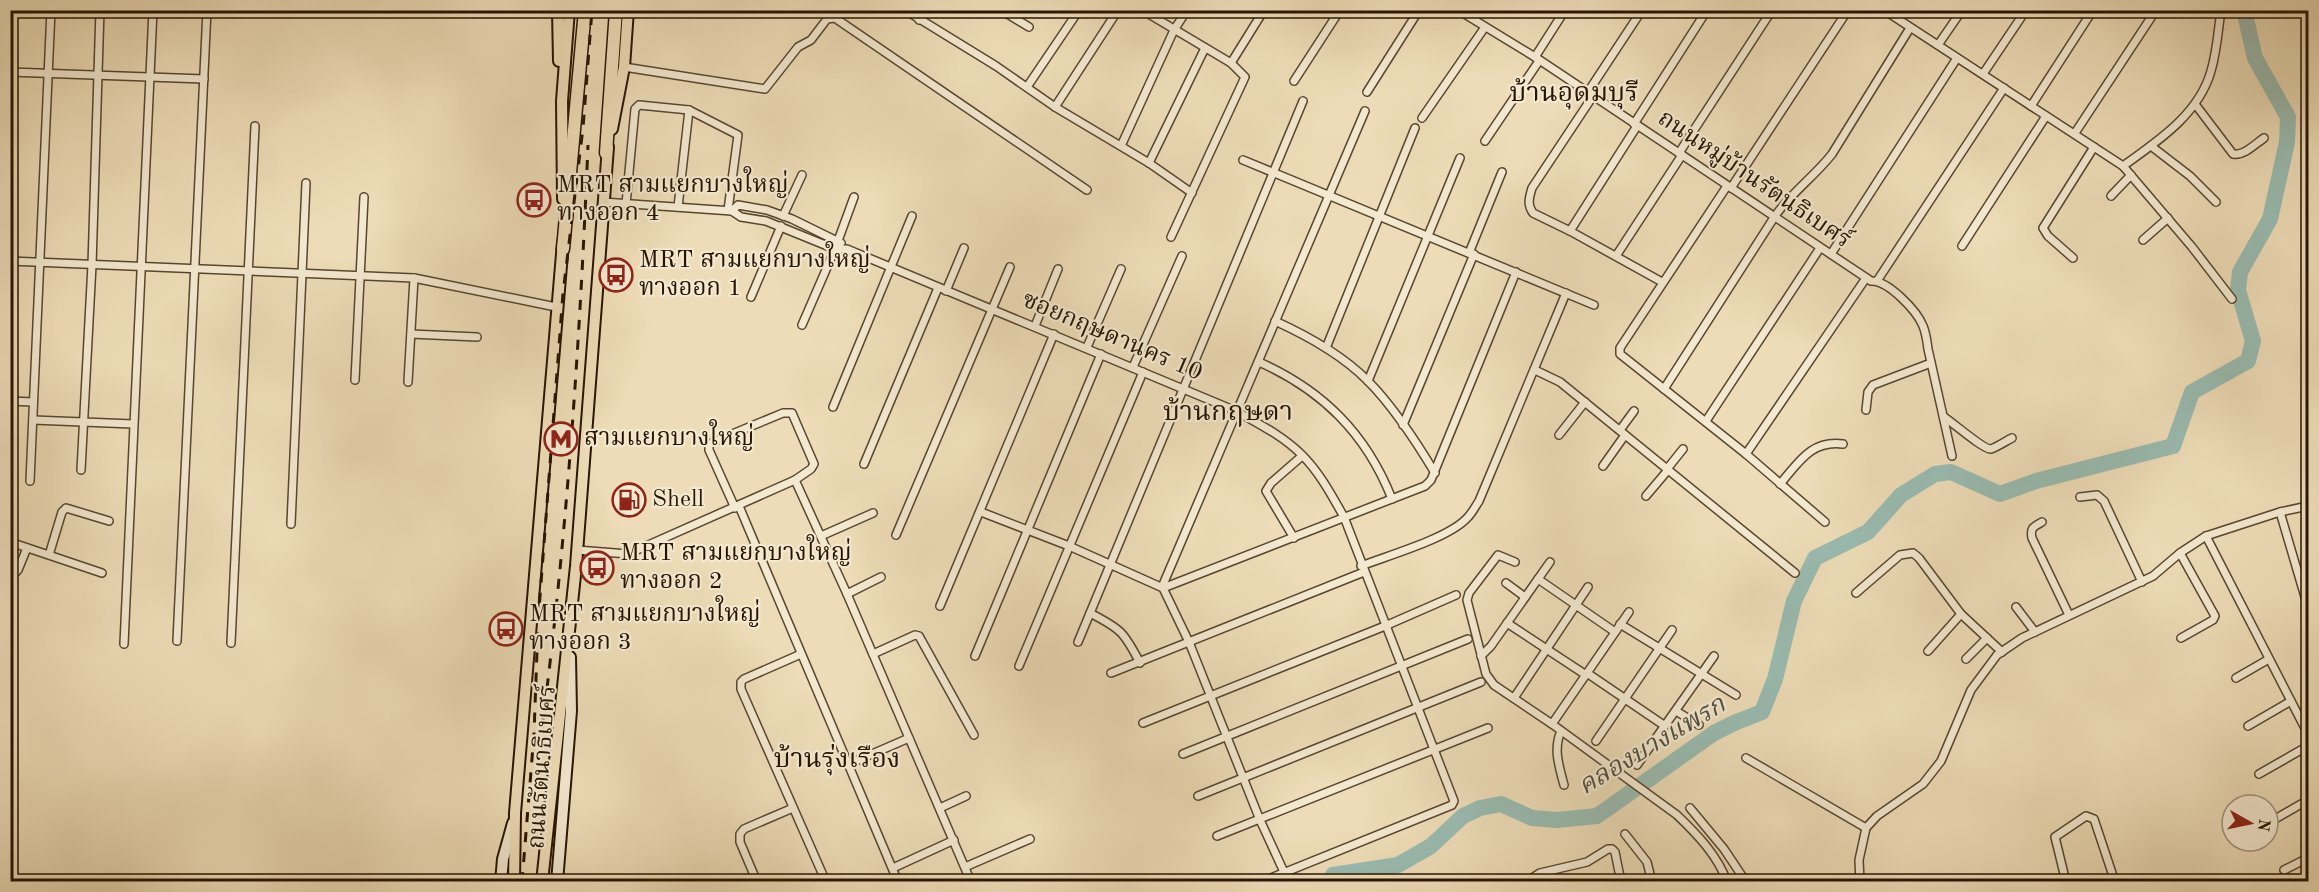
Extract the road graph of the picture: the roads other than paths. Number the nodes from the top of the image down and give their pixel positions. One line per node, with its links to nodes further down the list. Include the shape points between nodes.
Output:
1 (51, 10): 45 (street)
2 (100, 10): 46 (street)
3 (153, 10): 48 (street)
4 (207, 10): 49 (street)
5 (558, 10): 55 (main road)
6 (569, 10): 55 (main road)
7 (585, 10): 109 (highway)
8 (616, 10): 73 (highway)
9 (628, 10): 43 (main road, ถนนรัตนาธิเบศร์)
10 (905, 10): 33 (street)
11 (930, 10): 33 (street)
12 (1079, 10): 51 (street)
13 (1118, 10): 59 (street)
14 (1142, 10): 37 (street)
15 (1187, 10): 37 (street)
16 (1264, 10): 42 (street)
17 (1340, 10): 50 (street)
18 (1419, 10): 53 (street)
19 (1458, 10): 35 (street, ถนนหมู่บ้านรัตนธิเบศร์)
20 (1565, 10): 41 (street)
21 (1642, 10): 54 (street)
22 (1707, 10): 64 (street)
23 (1772, 10): 74 (street)
24 (1848, 10): 84 (street)
25 (1884, 10): 32 (street)
26 (1962, 10): 38 (street)
27 (2026, 10): 47 (street)
28 (2092, 10): 58 (street)
29 (2156, 10): 67 (street)
30 (2221, 10): 57 (street, via 2211,72)
31 (1007, 12): 34 (street)
32 (1895, 14): 36 (street)
33 (919, 20): 51 (street)
34 (1029, 27)
35 (1485, 27): 41 (street, ถนนหมู่บ้านรัตนธิเบศร์); 63 (street)
36 (1910, 28): 38 (street); 99 (street, via 1832,154)
37 (1174, 30): 39 (street); 70 (street)
38 (1938, 45): 40 (street)
39 (1205, 48): 42 (street); 77 (street)
40 (1957, 58): 47 (street); 114 (street)
41 (1537, 59): 54 (street, ถนนหมู่บ้านรัตนธิเบศร์); 69 (street)
42 (1231, 63): 86 (street, via 1243,73 1244,83)
43 (624, 67): 73 (main road, ถนนรัตนาธิเบศร์); 85 (street, via 765,89 798,47 811,40 827,19 836,18)
44 (10, 72): 45 (street)
45 (48, 72): 46 (street); 119 (street)
46 (99, 74): 48 (street); 120 (street)
47 (1983, 74): 52 (street)
48 (151, 76): 49 (street); 121 (street)
49 (204, 79): 124 (street)
50 (1294, 81)
51 (1027, 87): 59 (street)
52 (2004, 88): 58 (street); 133 (street)
53 (1367, 92)
54 (1590, 94): 64 (street, ถนนหมู่บ้านรัตนธิเบศร์); 102 (street, via 1532,189 1528,205 1533,213)
55 (562, 100): 109 (main road, ถนนรัตนาธิเบศร์)
56 (1303, 101): 79 (street)
57 (2195, 104): 68 (street, via 2233,154 2238,155); 71 (street)
58 (2031, 106): 62 (street)
59 (1055, 107): 70 (street)
60 (689, 110): 93 (street, via 636,106); 94 (street); 95 (street, via 738,135)
61 (1365, 111): 87 (street)
62 (2046, 116): 67 (street); 107 (street)
63 (1422, 118)
64 (1635, 125): 74 (street, ถนนหมู่บ้านรัตนธิเบศร์); 102 (street)
65 (255, 126): 127 (street)
66 (1415, 128): 96 (street)
67 (2075, 133): 72 (street)
68 (2264, 138)
69 (1485, 141)
70 (1121, 146): 77 (street)
71 (2151, 146): 78 (street); 91 (street)
72 (2094, 147): 78 (street); 117 (street, via 2043,228)
73 (606, 153): 92 (main road, ถนนรัตนาธิเบศร์)
74 (1681, 154): 84 (street, ถนนหมู่บ้านรัตนธิเบศร์); 116 (street)
75 (1460, 158): 103 (street)
76 (1243, 160): 79 (street)
77 (1149, 163): 86 (street)
78 (2123, 166): 82 (street)
79 (1273, 172): 87 (street); 160 (street)
80 (1502, 172): 113 (street)
81 (802, 175): 97 (street)
82 (2131, 175): 88 (street); 100 (street)
83 (306, 183): 129 (street)
84 (1729, 187): 99 (street, ถนนหมู่บ้านรัตนธิเบศร์); 134 (street)
85 (1087, 190)
86 (1192, 193): 104 (street)
87 (1328, 196): 96 (street); 143 (street)
88 (2111, 196)
89 (364, 197): 130 (street)
90 (854, 197): 105 (street)
91 (2216, 201)
92 (603, 202): 93 (street, ซอยกฤษดานคร 10); 212 (main road, ถนนรัตนาธิเบศร์)
93 (626, 204): 94 (street, ซอยกฤษดานคร 10)
94 (678, 207): 95 (street, ซอยกฤษดานคร 10)
95 (730, 211): 97 (street, ซอยกฤษดานคร 10, via 738,205); 101 (street, ซอยกฤษดานคร 10)
96 (1379, 215): 103 (street); 150 (street)
97 (783, 216): 105 (street, ซอยกฤษดานคร 10)
98 (912, 216): 122 (street)
99 (1774, 216): 112 (street, ถนนหมู่บ้านรัตนธิเบศร์); 161 (street)
100 (2168, 218): 106 (street); 139 (street)
101 (781, 226): 110 (street, ซอยกฤษดานคร 10); 138 (street)
102 (1570, 231): 116 (street)
103 (1428, 236): 113 (street); 158 (street)
104 (1171, 237)
105 (838, 240): 110 (street); 111 (street, ซอยกฤษดานคร 10)
106 (2143, 240)
107 (1962, 246)
108 (964, 248): 136 (street)
109 (563, 249): 141 (main road, ถนนรัตนาธิเบศร์)
110 (835, 249): 111 (street, ซอยกฤษดานคร 10); 144 (street)
111 (847, 249): 122 (street, ซอยกฤษดานคร 10)
112 (1820, 249): 114 (street, ถนนหมู่บ้านรัตนธิเบศร์); 171 (street)
113 (1472, 253): 128 (street); 174 (street)
114 (1831, 254): 131 (street, ถนนหมู่บ้านรัตนธิเบศร์)
115 (1182, 256): 154 (street)
116 (1616, 256): 134 (street)
117 (2073, 258)
118 (10, 261): 119 (street)
119 (40, 262): 120 (street); 163 (street)
120 (92, 265): 121 (street); 172 (street)
121 (141, 266): 124 (street); 173 (street)
122 (892, 267): 135 (street, ซอยกฤษดานคร 10); 165 (street)
123 (1010, 267): 142 (street)
124 (195, 269): 127 (street); 250 (street)
125 (1058, 269): 145 (street)
126 (1121, 269): 149 (street)
127 (249, 271): 129 (street); 253 (street)
128 (1516, 272): 137 (street); 187 (street)
129 (301, 274): 130 (street); 203 (street)
130 (360, 276): 132 (street); 157 (street)
131 (1866, 278): 133 (street, ถนนหมู่บ้านรัตนธิเบศร์); 180 (street)
132 (414, 279): 141 (street); 146 (street)
133 (1877, 281): 153 (street, ถนนหมู่บ้านรัตนธิเบศร์, via 1917,314 1926,332)
134 (1662, 282): 161 (street, via 1620,348 1620,354)
135 (938, 288): 136 (street, ซอยกฤษดานคร 10); 183 (street)
136 (946, 291): 142 (street, ซอยกฤษดานคร 10)
137 (1566, 293): 140 (street); 155 (street)
138 (752, 297)
139 (2232, 299)
140 (1594, 304)
141 (556, 307): 308 (main road, ถนนรัตนาธิเบศร์)
142 (993, 309): 145 (street, ซอยกฤษดานคร 10); 205 (street)
143 (1275, 321): 150 (street); 152 (street)
144 (802, 325)
145 (1035, 326): 147 (street, ซอยกฤษดานคร 10)
146 (411, 334): 148 (street); 159 (street)
147 (1054, 334): 149 (street, ซอยกฤษดานคร 10); 196 (street)
148 (477, 337)
149 (1087, 348): 151 (street, ซอยกฤษดานคร 10)
150 (1326, 348): 158 (street)
151 (1101, 354): 154 (street, ซอยกฤษดานคร 10); 204 (street)
152 (1258, 362): 167 (street); 193 (street, via 1302,383 1334,409 1377,467)
153 (1931, 363): 166 (street, via 1873,385); 169 (street, ถนนหมู่บ้านรัตนธิเบศร์)
154 (1133, 367): 156 (street, ซอยกฤษดานคร 10)
155 (1535, 370): 164 (street, via 1560,382); 218 (street, via 1479,501 1468,518 1441,535)
156 (1143, 372): 160 (street, ซอยกฤษดานคร 10); 210 (street)
157 (355, 380)
158 (1368, 381): 174 (street)
159 (408, 382)
160 (1184, 387): 167 (street, ซอยกฤษดานคร 10); 215 (street)
161 (1664, 389): 171 (street)
162 (10, 401): 163 (street)
163 (33, 402): 170 (street)
164 (1585, 402): 175 (street); 176 (street)
165 (833, 406)
166 (1866, 410)
167 (1236, 411): 181 (street, ซอยกฤษดานคร 10, via 1271,431); 227 (street)
168 (1634, 411): 175 (street)
169 (1944, 417): 177 (street, via 1983,448 1990,449); 182 (street, ถนนหมู่บ้านรัตนธิเบศร์)
170 (33, 420): 172 (street); 189 (street)
171 (1706, 421): 180 (street)
172 (83, 422): 173 (street); 185 (street)
173 (133, 424): 254 (street)
174 (1403, 425): 187 (street)
175 (1623, 433): 184 (street); 186 (street)
176 (1559, 435)
177 (2012, 438)
178 (1843, 444): 190 (street, via 1824,443 1816,447)
179 (1683, 449): 186 (street)
180 (1746, 454): 190 (street)
181 (1302, 456): 199 (street, ซอยกฤษดานคร 10); 208 (street, via 1266,491)
182 (1952, 456)
183 (864, 464)
184 (1603, 466)
185 (81, 470)
186 (1668, 470): 191 (street); 220 (street)
187 (1436, 473): 193 (street, via 1425,486)
188 (795, 480): 195 (street); 195 (street, via 814,464 792,413 783,413 713,442 709,450); 206 (street)
189 (30, 481)
190 (1780, 484): 201 (street)
191 (1646, 496)
192 (2080, 497): 224 (street, via 2100,496)
193 (1392, 499): 199 (street)
194 (2308, 506): 197 (street)
195 (737, 507): 212 (street, via 624,555); 259 (street)
196 (981, 512): 204 (street); 232 (street)
197 (2280, 512): 207 (street); 235 (street)
198 (873, 513): 206 (street)
199 (1344, 517): 208 (street); 218 (street, ซอยกฤษดานคร 10)
200 (109, 521): 214 (street, via 66,508)
201 (1825, 522)
202 (2042, 522): 239 (street, via 2032,527 2032,538)
203 (291, 524)
204 (1028, 530): 210 (street); 261 (street)
205 (896, 535)
206 (821, 536): 229 (street)
207 (2206, 536): 213 (street); 265 (street)
208 (1294, 538): 227 (street)
209 (10, 542): 211 (street)
210 (1069, 546): 215 (street); 267 (street)
211 (27, 548): 214 (street); 222 (street)
212 (577, 550): 248 (main road, ถนนรัตนาธิเบศร์)
213 (2180, 553): 224 (street); 247 (street, via 2215,616)
214 (49, 555): 219 (street)
215 (1110, 562): 227 (street); 237 (street)
216 (1515, 562): 262 (street, via 1498,555 1469,593 1467,605)
217 (1550, 562): 223 (street)
218 (1363, 569): 242 (street, ซอยกฤษดานคร 10); 252 (street)
219 (102, 573)
220 (1795, 573)
221 (881, 577): 229 (street)
222 (10, 579)
223 (1538, 579): 231 (street); 233 (street)
224 (2142, 582): 239 (street)
225 (1506, 583): 231 (street)
226 (1588, 587): 233 (street)
227 (1163, 588): 252 (street)
228 (1856, 593): 238 (street, via 1900,555 1913,553)
229 (847, 594): 260 (street)
230 (1456, 596): 242 (street)
231 (1525, 597): 240 (street)
232 (940, 606)
233 (1576, 606): 244 (street); 255 (street)
234 (2016, 607): 245 (street)
235 (2308, 607)
236 (1629, 612): 241 (street)
237 (1090, 613): 251 (street); 266 (street, via 1120,630)
238 (1961, 614): 246 (street); 257 (street)
239 (2069, 615): 245 (street)
240 (1507, 623): 255 (street); 262 (street)
241 (1620, 624): 244 (street); 256 (street)
242 (1385, 626): 268 (street, ซอยกฤษดานคร 10); 275 (street)
243 (1672, 630): 256 (street)
244 (1615, 632): 270 (street)
245 (2035, 632): 258 (street)
246 (1987, 638): 258 (street); 264 (street)
247 (2181, 638)
248 (569, 639): 323 (main road, ถนนรัตนาธิเบศร์); 324 (main road, ถนนรัตนาธิเบศร์, via 571,711)
249 (1468, 639): 268 (street)
250 (177, 641)
251 (1078, 642)
252 (1189, 642): 266 (street); 275 (street)
253 (231, 643)
254 (124, 644)
255 (1547, 649): 270 (street); 276 (street)
256 (1661, 650): 271 (street); 277 (street)
257 (1928, 651)
258 (2002, 652): 311 (street, via 1971,690 1941,761 1923,784)
259 (801, 654): 297 (street); 305 (street, via 741,682)
260 (873, 654): 289 (street, via 919,636); 291 (street)
261 (975, 656)
262 (1481, 656): 276 (street, via 1489,680)
263 (1714, 656): 271 (street)
264 (1966, 659)
265 (2269, 659): 272 (street); 278 (street)
266 (1140, 663): 269 (street)
267 (1019, 666)
268 (1401, 667): 279 (street, ซอยกฤษดานคร 10); 290 (street)
269 (1111, 673)
270 (1586, 674): 277 (street); 282 (street)
271 (1701, 675): 274 (street); 280 (street)
272 (2236, 678)
273 (1481, 682): 279 (street)
274 (1736, 695)
275 (1211, 696): 281 (street); 290 (street)
276 (1514, 698): 282 (street)
277 (1626, 699): 284 (street); 292 (street)
278 (2291, 701): 285 (street); 288 (street)
279 (1418, 707): 294 (street, ซอยกฤษดานคร 10); 300 (street)
280 (1676, 711): 283 (street); 284 (street)
281 (1143, 723)
282 (1552, 724): 287 (street)
283 (1699, 725)
284 (1665, 726): 298 (street)
285 (2248, 726)
286 (1488, 728): 294 (street)
287 (1561, 730): 301 (street, via 1556,749); 333 (street, via 1693,831 1719,863)
288 (2308, 734)
289 (974, 735)
290 (1227, 737): 295 (street); 300 (street)
291 (909, 738): 297 (street); 306 (street)
292 (1596, 741)
293 (2308, 746): 299 (street)
294 (1434, 748): 310 (street); 320 (street, ซอยกฤษดานคร 10, via 1454,801 1452,805)
295 (1183, 754)
296 (1746, 758): 311 (street)
297 (849, 764): 318 (street)
298 (1637, 765)
299 (2259, 774)
300 (1243, 777): 303 (street); 310 (street)
301 (1564, 785)
302 (966, 795): 306 (street)
303 (1198, 796)
304 (2308, 800): 309 (street)
305 (792, 808): 325 (street, via 740,834); 326 (street)
306 (940, 808): 315 (street)
307 (1690, 808): 334 (street)
308 (515, 813): 321 (main road, ถนนรัตนาธิเบศร์); 322 (main road, ถนนรัตนาธิเบศร์)
309 (2280, 816)
310 (1260, 820): 313 (street); 320 (street)
311 (1866, 828): 335 (street, via 1859,860)
312 (1625, 834): 332 (street, via 1647,862)
313 (1218, 836)
314 (1030, 839): 317 (street)
315 (954, 840): 317 (street); 318 (street)
316 (2308, 858): 319 (street)
317 (965, 867): 328 (street)
318 (892, 868): 327 (street)
319 (2284, 870)
320 (1284, 872): 329 (street)
321 (501, 882)
322 (514, 882)
323 (542, 882)
324 (556, 882)
325 (757, 882)
326 (826, 882)
327 (898, 882)
328 (971, 882)
329 (1261, 882)
330 (1526, 882): 331 (street, via 1540,873 1587,862 1612,849)
331 (1621, 882)
332 (1652, 882)
333 (1727, 882)
334 (1746, 882)
335 (1860, 882)
336 (2066, 882): 337 (street, via 2055,837 2086,816 2094,819)
337 (2115, 882)

